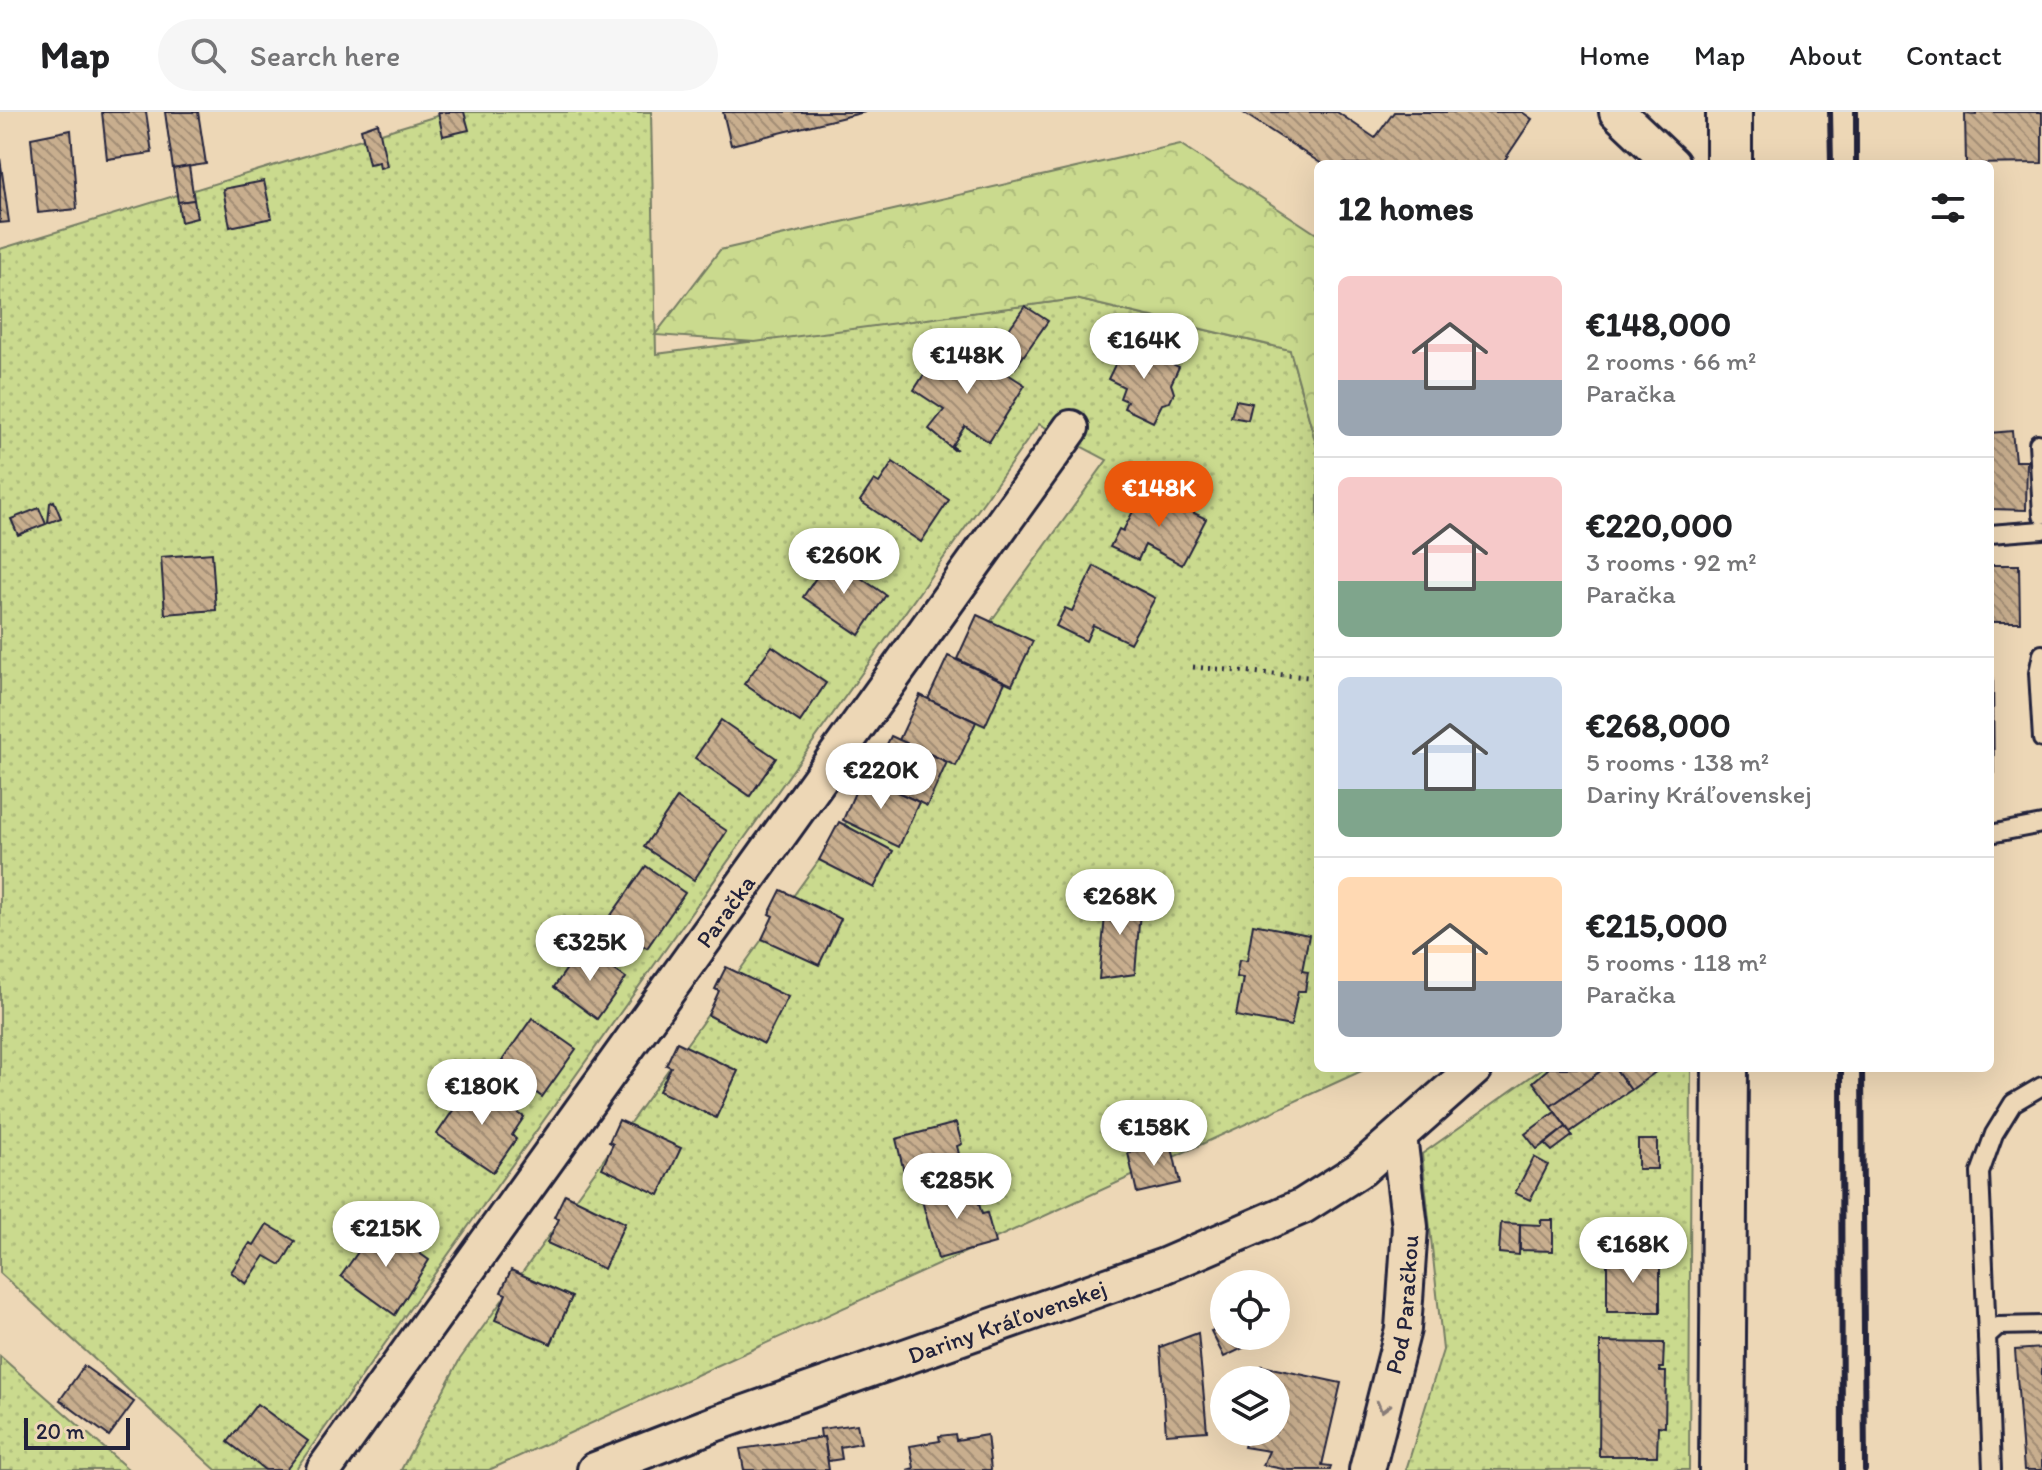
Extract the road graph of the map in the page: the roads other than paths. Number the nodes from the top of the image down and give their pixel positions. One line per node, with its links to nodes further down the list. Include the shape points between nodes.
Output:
1 (1617, 112): 3 (street)
2 (1729, 112): 4 (street)
3 (1668, 160)
4 (1729, 160)
5 (1071, 428): 21 (street, Paračka)
6 (2038, 443): 7 (lane)
7 (2042, 515)
8 (2042, 530): 9 (lane)
9 (1994, 534)
10 (2042, 654): 11 (lane)
11 (2040, 672): 12 (lane)
12 (2042, 739)
13 (2042, 824): 14 (lane)
14 (1994, 833)
15 (1471, 1072): 18 (street, Dariny Kráľovenskej)
16 (1725, 1072): 24 (street)
17 (2042, 1086): 20 (lane, via 2013,1103 1980,1173)
18 (1399, 1136): 22 (street, Dariny Kráľovenskej, via 1361,1169 1303,1206 1178,1260); 23 (street, Pod Paračkou, one-way to 23, via 1410,1227 1403,1329)
19 (2042, 1325): 20 (lane, via 1998,1326)
20 (1987, 1336): 25 (lane)
21 (324, 1470)
22 (595, 1470)
23 (1367, 1470)
24 (1722, 1470)
25 (1992, 1470)

